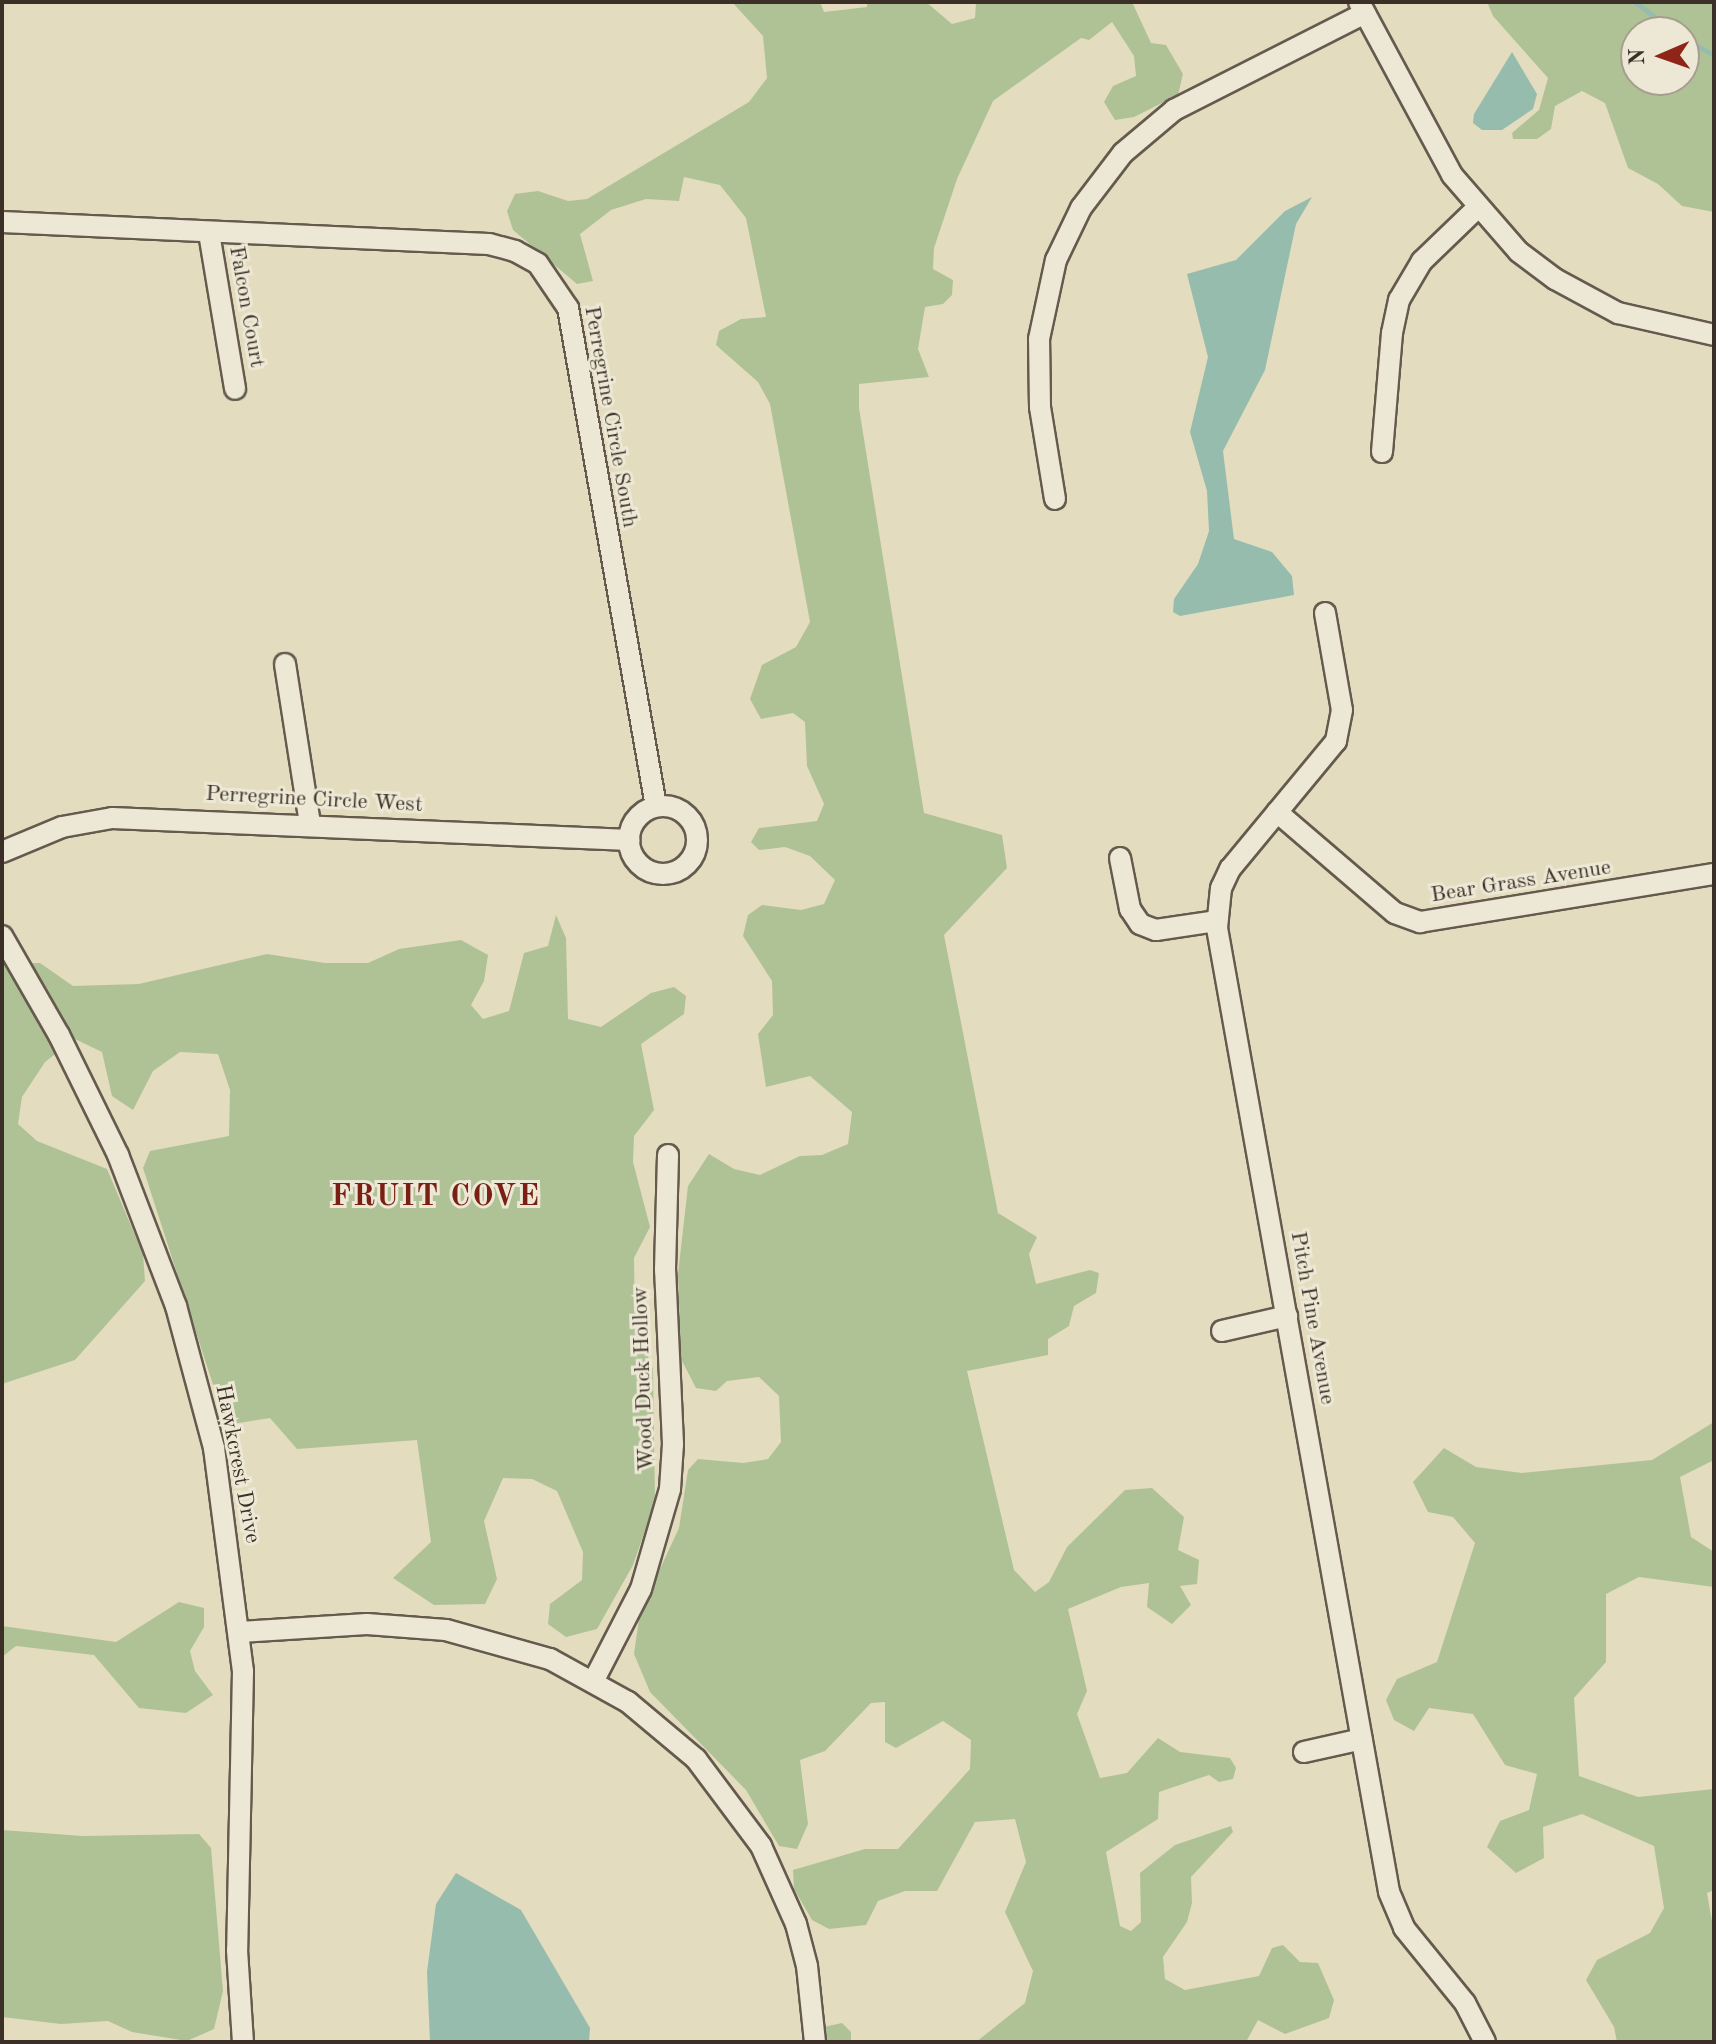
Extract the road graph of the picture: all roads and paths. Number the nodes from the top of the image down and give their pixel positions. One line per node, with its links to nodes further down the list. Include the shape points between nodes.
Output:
1 (1362, 8): 2 (street, via 1428,138); 8 (street, via 1174,110 1123,153 1081,208 1056,260 1039,339 1040,407)
2 (1477, 208): 5 (street, via 1519,252 1586,297 1651,324); 7 (street, via 1422,261 1399,300)
3 (2, 222): 4 (street, Perregrine Circle South)
4 (209, 233): 6 (street, Falcon Court); 11 (street, Perregrine Circle South, via 489,244 527,257 556,284 568,308)
5 (1714, 335)
6 (235, 389)
7 (1382, 452)
8 (1055, 499)
9 (1325, 613): 12 (street, Pitch Pine Avenue, via 1341,726 1328,754)
10 (285, 664): 13 (street)
11 (656, 806): 14 (street, via 638,818); 14 (street, via 685,815 697,842 687,865 662,875 634,859)
12 (1277, 812): 17 (street, Bear Grass Avenue, via 1395,913 1420,922); 18 (street, Pitch Pine Avenue, via 1230,869)
13 (310, 824): 14 (street, Perregrine Circle West); 15 (street, Perregrine Circle West, via 112,818 62,827)
14 (630, 840)
15 (2, 852)
16 (1120, 858): 18 (street, via 1130,909 1140,924 1156,930)
17 (1714, 874)
18 (1217, 921): 21 (street, Pitch Pine Avenue)
19 (2, 936): 23 (street, Hawkcrest Drive, via 118,1155 176,1306 214,1448)
20 (668, 1155): 24 (street, Wood Duck Hollow, via 670,1489 641,1589)
21 (1287, 1316): 22 (street); 25 (street, Pitch Pine Avenue)
22 (1222, 1331)
23 (240, 1632): 24 (street, via 367,1624 446,1630 516,1646); 27 (street, Hawkcrest Drive, via 244,1743 237,1950)
24 (594, 1680): 28 (street, via 664,1729 696,1759 761,1846 796,1924 807,1966)
25 (1362, 1739): 26 (street); 29 (street, Pitch Pine Avenue, via 1395,1910 1414,1944 1465,2003)
26 (1304, 1752)
27 (243, 2042)
28 (815, 2042)
29 (1485, 2042)

